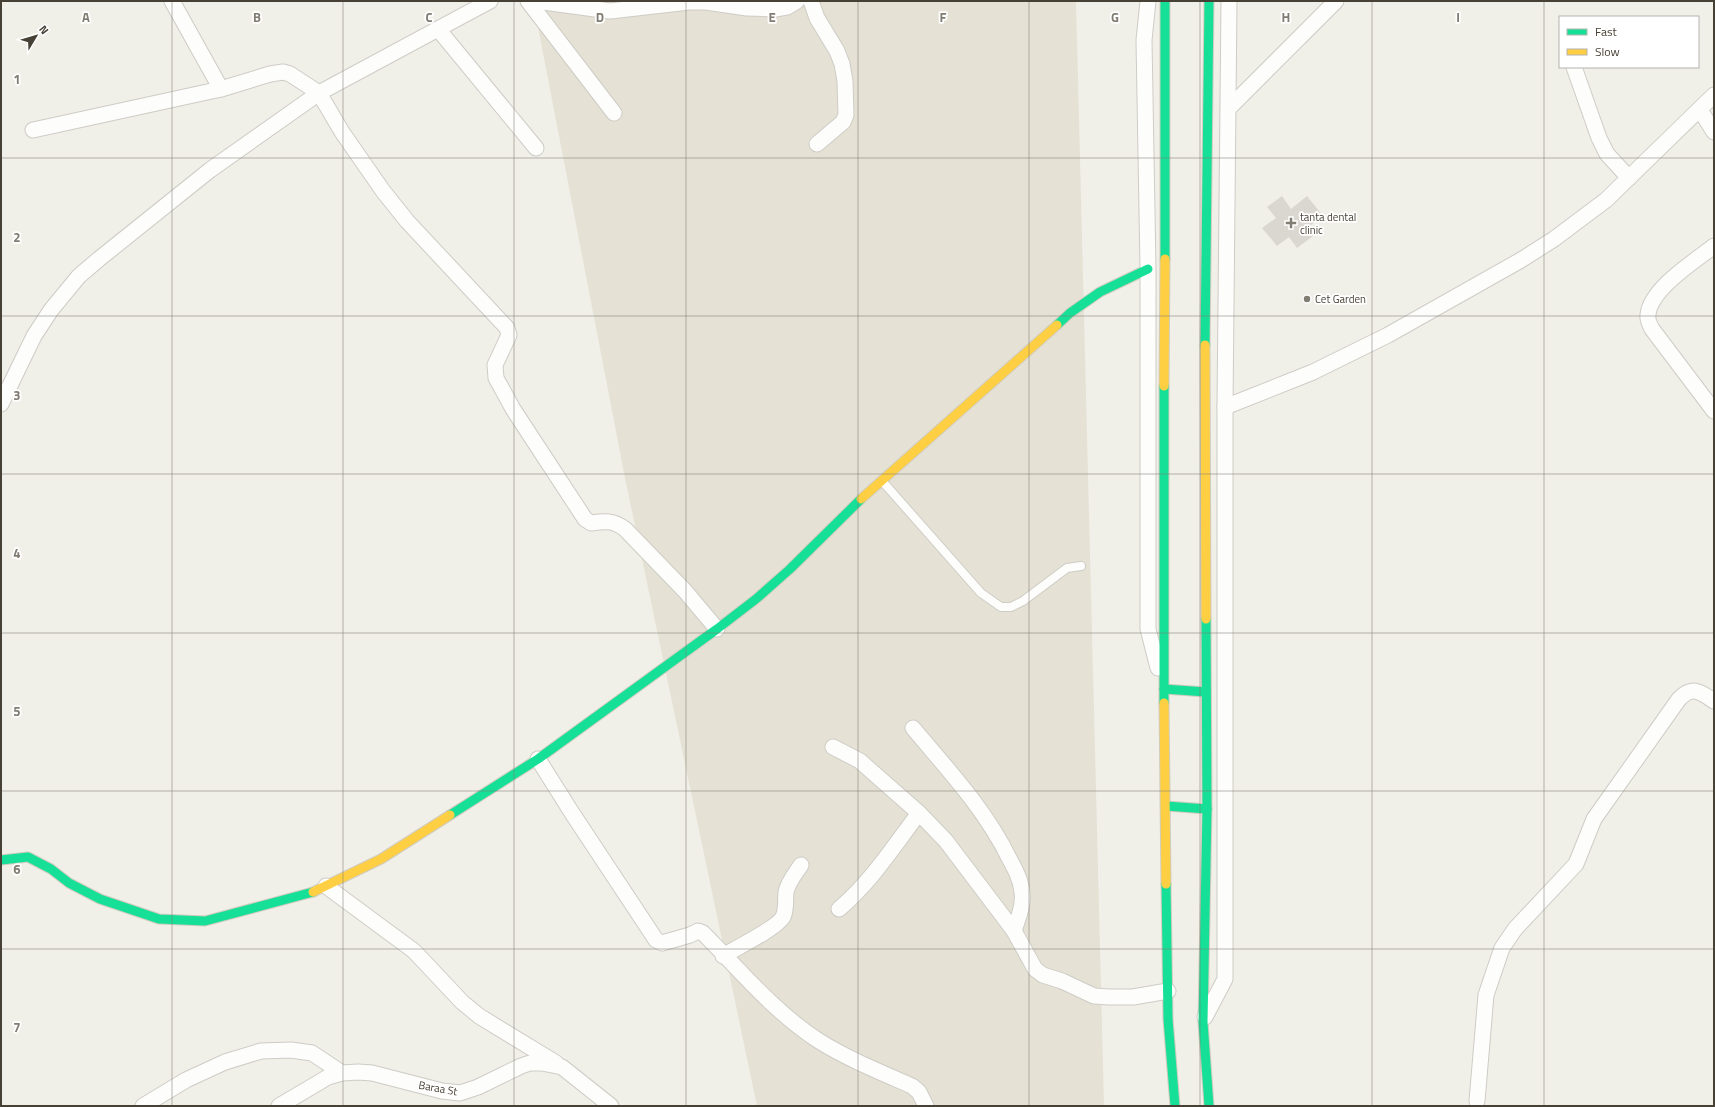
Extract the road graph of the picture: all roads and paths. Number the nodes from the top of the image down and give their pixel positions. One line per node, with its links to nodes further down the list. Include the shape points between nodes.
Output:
1 (172, 1): 15 (street)
2 (490, 1): 13 (street)
3 (528, 1): 20 (street)
4 (536, 1): 12 (street, via 610,11 689,2)
5 (797, 1): 12 (street, via 787,7 775,9)
6 (811, 1): 23 (street, via 817,18 837,51 845,81 846,115 843,122)
7 (1148, 1): 27 (street, via 1144,40)
8 (1164, 1): 34 (main road)
9 (1209, 1): 35 (main road, via 1204,424)
10 (1229, 1): 18 (street)
11 (1336, 1): 18 (street)
12 (757, 5)
13 (438, 29): 16 (street); 24 (street)
14 (1574, 68): 25 (street, via 1599,138 1607,154)
15 (221, 89): 16 (street, via 283,72 298,78); 21 (street)
16 (319, 93): 28 (street, via 210,170 79,276 55,304 34,336); 33 (street, via 379,186 407,221 507,328 509,335 495,365 496,378 512,409 585,519 590,523 618,523 685,591)
17 (1714, 95): 19 (street)
18 (1228, 108): 29 (street)
19 (1700, 110): 22 (street); 25 (street)
20 (614, 113)
21 (33, 130)
22 (1714, 132)
23 (817, 144)
24 (536, 148)
25 (1629, 178): 29 (street, via 1606,200 1521,260 1388,335 1313,372)
26 (1714, 246): 30 (street, via 1673,278 1658,294 1650,306 1648,315 1652,329)
27 (1148, 269): 31 (main road, via 1100,292 1070,313); 34 (street, via 1148,629)
28 (1, 404)
29 (1225, 407): 50 (street, via 1225,978)
30 (1714, 411)
31 (882, 480): 32 (lane, via 981,593 1001,606 1011,607 1023,601 1067,568); 33 (main road, via 790,569)
32 (1081, 566)
33 (717, 629): 39 (main road)
34 (1164, 689): 35 (main road); 40 (main road)
35 (1206, 692): 41 (main road)
36 (1714, 701): 53 (street, via 1700,691 1683,694 1594,819 1576,864 1515,929 1502,948 1486,995)
37 (913, 728): 47 (street, via 989,822 1018,875 1022,904)
38 (833, 747): 42 (street, via 860,762)
39 (538, 759): 45 (main road, via 380,859); 48 (street, via 656,940 662,943 698,931 703,933)
40 (1166, 806): 41 (main road); 49 (main road)
41 (1206, 809): 50 (main road)
42 (919, 813): 46 (street, via 870,877); 47 (street, via 946,841)
43 (1, 860): 45 (main road, via 28,857 51,868 69,883 100,899 159,919 205,921 276,903)
44 (801, 865): 48 (street, via 789,884 783,918)
45 (326, 886): 51 (street, via 414,951 462,1002 479,1016)
46 (839, 909)
47 (1014, 931): 49 (street, via 1035,969 1083,992 1094,996 1134,997)
48 (723, 956): 57 (street, via 789,1018 818,1040 851,1060 912,1086 919,1092)
49 (1168, 991): 58 (main road)
50 (1203, 1022): 59 (main road)
51 (562, 1067): 52 (street, Baraa St, via 530,1063 460,1093 442,1091 372,1073); 56 (street, Baraa St)
52 (342, 1073): 54 (street, via 312,1053 291,1050 261,1051 225,1062 186,1080); 55 (street, Baraa St, via 328,1077)
53 (1477, 1102)
54 (143, 1106)
55 (279, 1106)
56 (611, 1106)
57 (926, 1106)
58 (1175, 1106)
59 (1209, 1106)

